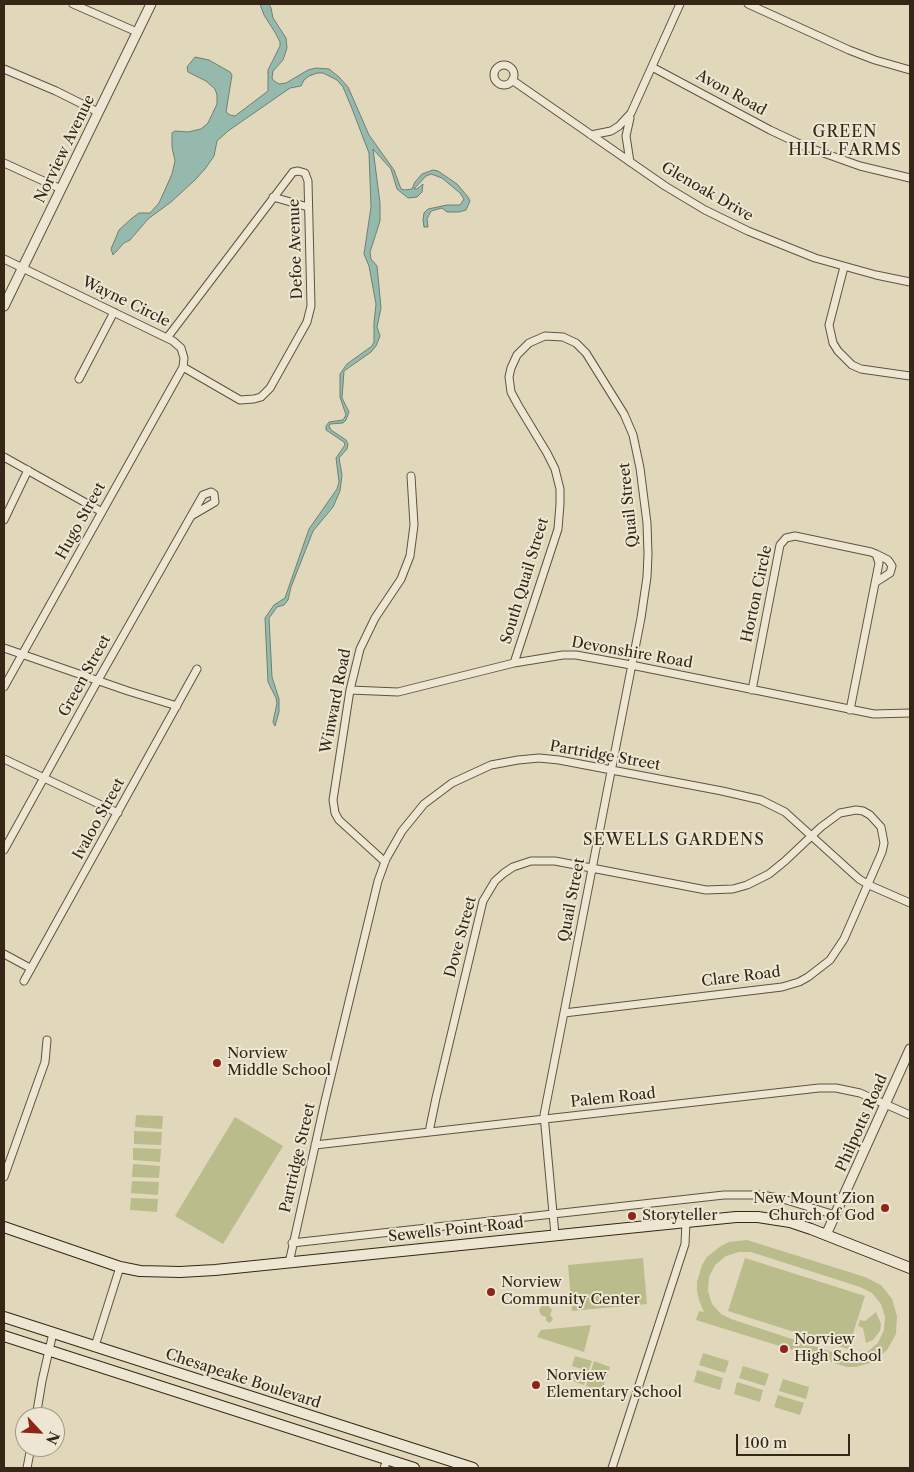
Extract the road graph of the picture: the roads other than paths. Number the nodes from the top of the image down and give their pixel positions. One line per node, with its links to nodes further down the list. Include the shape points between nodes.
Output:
1 (73, 4): 5 (street)
2 (151, 4): 5 (street, Norview Avenue)
3 (680, 4): 6 (street)
4 (748, 4): 8 (street, via 848,50)
5 (137, 32): 10 (street, Norview Avenue)
6 (652, 67): 11 (street); 15 (street, Avon Road, via 804,146 860,166)
7 (4, 69): 10 (street)
8 (910, 70)
9 (512, 80): 12 (street, Glenoak Drive)
10 (98, 112): 16 (street, Norview Avenue)
11 (632, 112): 12 (street, via 619,126); 13 (street, via 626,136)
12 (591, 135): 13 (street, Glenoak Drive)
13 (630, 162): 20 (street, Glenoak Drive, via 682,197 748,231)
14 (4, 163): 16 (street)
15 (910, 178)
16 (61, 189): 21 (street, Norview Avenue)
17 (273, 197): 18 (street); 18 (street, Defoe Avenue, via 293,172 302,171 307,177); 25 (street)
18 (308, 207): 26 (street, Defoe Avenue, via 310,314 270,388 261,397 240,400)
19 (4, 259): 21 (street, Wayne Circle)
20 (844, 267): 22 (street, Glenoak Drive); 27 (street, via 830,325 833,343 852,365 861,369)
21 (22, 268): 23 (street, Norview Avenue); 24 (street, Wayne Circle)
22 (910, 282)
23 (4, 306)
24 (114, 312): 25 (street, Wayne Circle); 28 (street)
25 (167, 338): 26 (street, Wayne Circle, via 181,348)
26 (183, 367): 33 (street, Hugo Street)
27 (910, 376)
28 (79, 379)
29 (614, 397): 40 (street, South Quail Street, via 586,353 563,337 544,336 529,343 510,368 512,392 555,469 560,504 558,528); 41 (street, Quail Street, via 637,450 647,523 647,577)
30 (4, 457): 31 (street)
31 (28, 470): 33 (street); 35 (street)
32 (411, 476): 45 (street, Winward Road, via 414,525 410,556 401,579 366,636)
33 (102, 512): 39 (street, Hugo Street)
34 (192, 516): 43 (street, Green Street)
35 (4, 520)
36 (876, 554): 37 (street, via 880,563); 37 (street, via 892,566 890,573); 46 (street, Horton Circle, via 795,536 783,540)
37 (876, 582): 48 (street)
38 (4, 648): 39 (street)
39 (22, 654): 43 (street); 44 (street, Hugo Street)
40 (514, 663): 41 (street, Devonshire Road, via 563,654); 45 (street, Devonshire Road, via 398,692)
41 (631, 665): 46 (street, Devonshire Road); 51 (street, Quail Street)
42 (197, 669): 47 (street, Ivaloo Street)
43 (98, 680): 47 (street); 52 (street, Green Street)
44 (4, 688)
45 (350, 690): 56 (street, Winward Road, via 333,804 339,820)
46 (752, 690): 48 (street, Devonshire Road)
47 (177, 706): 53 (street, Ivaloo Street)
48 (850, 710): 49 (street, Devonshire Road)
49 (910, 714)
50 (4, 759): 52 (street)
51 (611, 769): 54 (street, Partridge Street, via 761,800 785,812); 56 (street, Partridge Street, via 539,758 501,762 482,768 452,782 424,804 402,831); 57 (street, Quail Street)
52 (44, 777): 53 (street); 55 (street, Green Street)
53 (118, 813): 61 (street, Ivaloo Street)
54 (812, 835): 57 (street, Dove Street, via 769,874 733,889 706,890); 58 (street, Partridge Street); 58 (street, Clare Road, via 840,813 856,810 870,815 882,827 884,843)
55 (4, 850)
56 (385, 862): 70 (street, Partridge Street, via 373,898)
57 (592, 868): 63 (street, Quail Street); 69 (street, Dove Street, via 555,861 531,861 504,873 488,892 471,949)
58 (869, 885): 59 (street, Partridge Street); 63 (street, Clare Road, via 837,951 820,970 798,982 782,987)
59 (910, 903)
60 (4, 954): 61 (street)
61 (30, 968): 62 (street, Ivaloo Street)
62 (24, 981)
63 (564, 1014): 68 (street, Quail Street)
64 (47, 1040): 71 (street, via 45,1062)
65 (910, 1049): 66 (street, Philpotts Road)
66 (886, 1104): 67 (street, Palem Road); 68 (street, Palem Road, via 845,1089 819,1088); 73 (street, Philpotts Road)
67 (910, 1115)
68 (544, 1119): 69 (street, Palem Road); 72 (street, Quail Street)
69 (429, 1132): 70 (street, Palem Road)
70 (314, 1145): 78 (street, Partridge Street)
71 (4, 1178)
72 (552, 1214): 73 (street, Sewells Point Road, via 741,1194 783,1199); 76 (street, Quail Street); 78 (street, Sewells Point Road)
73 (835, 1215): 77 (street, Philpotts Road)
74 (686, 1222): 76 (main road, Sewells Point Road); 77 (main road, Sewells Point Road, via 758,1217 790,1222); 91 (street, via 685,1244)
75 (4, 1227): 80 (main road, Sewells Point Road)
76 (555, 1235): 79 (main road, Sewells Point Road)
77 (826, 1235): 81 (main road, Sewells Point Road)
78 (292, 1243): 79 (street, Partridge Street)
79 (288, 1263): 80 (main road, Sewells Point Road, via 180,1272)
80 (120, 1267): 85 (street)
81 (910, 1268)
82 (4, 1317): 83 (main road, Chesapeake Boulevard)
83 (53, 1333): 85 (main road, Chesapeake Boulevard); 86 (street)
84 (4, 1336): 86 (main road)
85 (95, 1346): 90 (main road, Chesapeake Boulevard)
86 (49, 1350): 87 (street); 88 (main road)
87 (38, 1407)
88 (386, 1464): 89 (main road)
89 (414, 1468)
90 (473, 1468)
91 (612, 1468)

